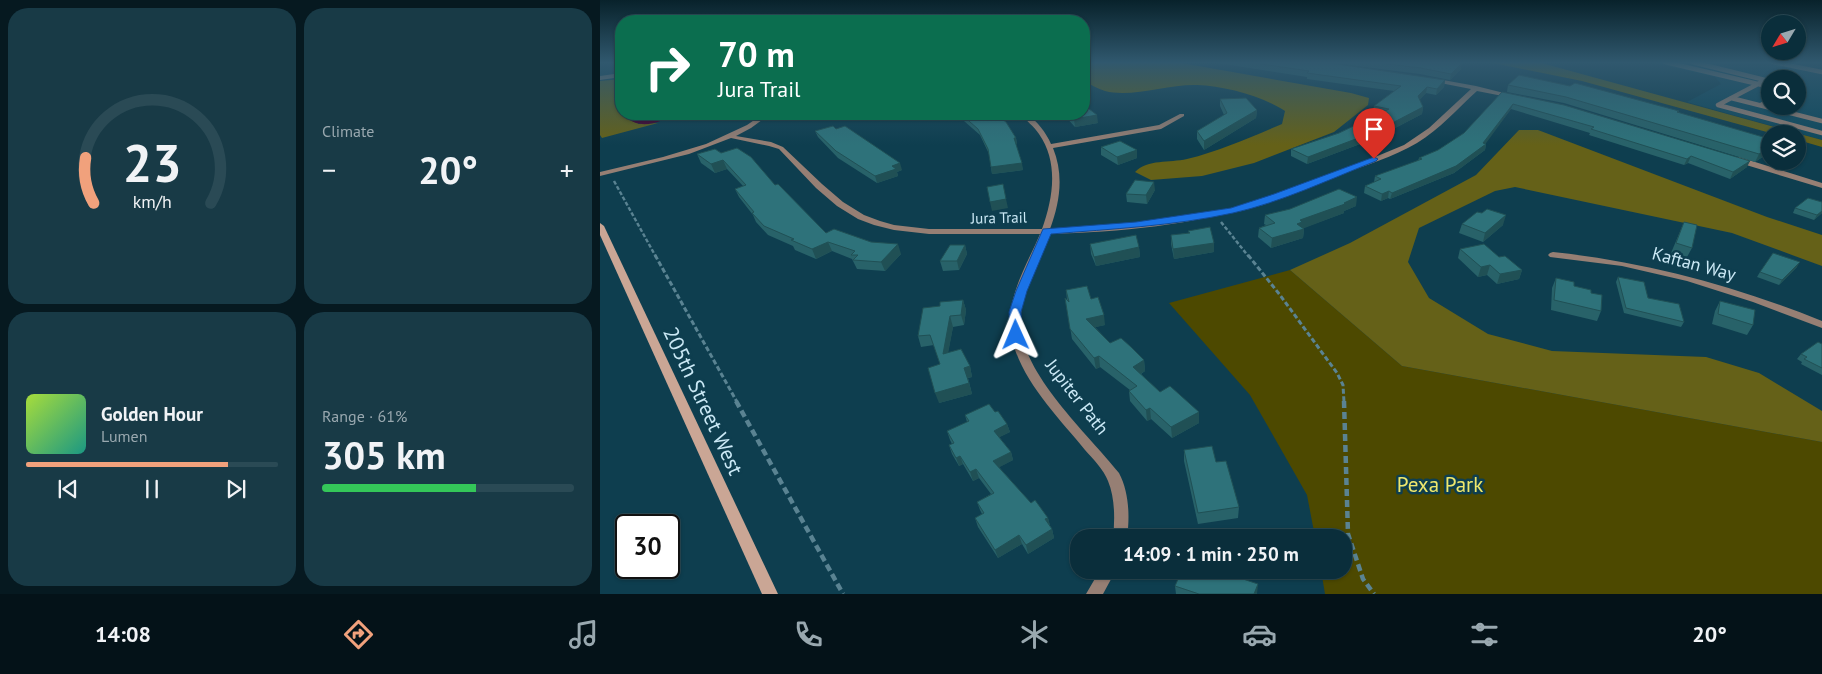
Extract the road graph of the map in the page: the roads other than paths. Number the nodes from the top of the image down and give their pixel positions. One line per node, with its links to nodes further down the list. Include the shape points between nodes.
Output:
1 (1474, 90): 19 (street, Jura Trail, via 1432,129 1402,148 1278,196 1215,214 1136,225)
2 (1484, 90): 4 (street)
3 (1747, 90): 5 (lane)
4 (1519, 97)
5 (1730, 98): 6 (lane); 12 (lane, via 1718,105)
6 (1761, 105)
7 (1182, 115): 14 (street, via 1162,127)
8 (1802, 115): 11 (lane)
9 (758, 120): 13 (street)
10 (1030, 120): 14 (street, Jupiter Path)
11 (1822, 120)
12 (1822, 133)
13 (728, 136): 16 (street, via 673,156); 19 (street, Jura Trail, via 781,148 843,205 872,221 932,232)
14 (1050, 146): 19 (street, Jupiter Path, via 1057,184)
15 (1729, 157): 17 (street)
16 (600, 174)
17 (1822, 186)
18 (600, 226): 24 (street, 205th Street West)
19 (1047, 231): 22 (street, Jupiter Path, via 1021,291 1015,312 1016,335 1023,359 1038,383 1114,477 1120,495)
20 (1552, 255): 21 (street, Kaftan Way, via 1618,262 1686,277)
21 (1822, 325)
22 (1121, 529)
23 (1103, 579): 25 (street)
24 (770, 594)
25 (1094, 594)

